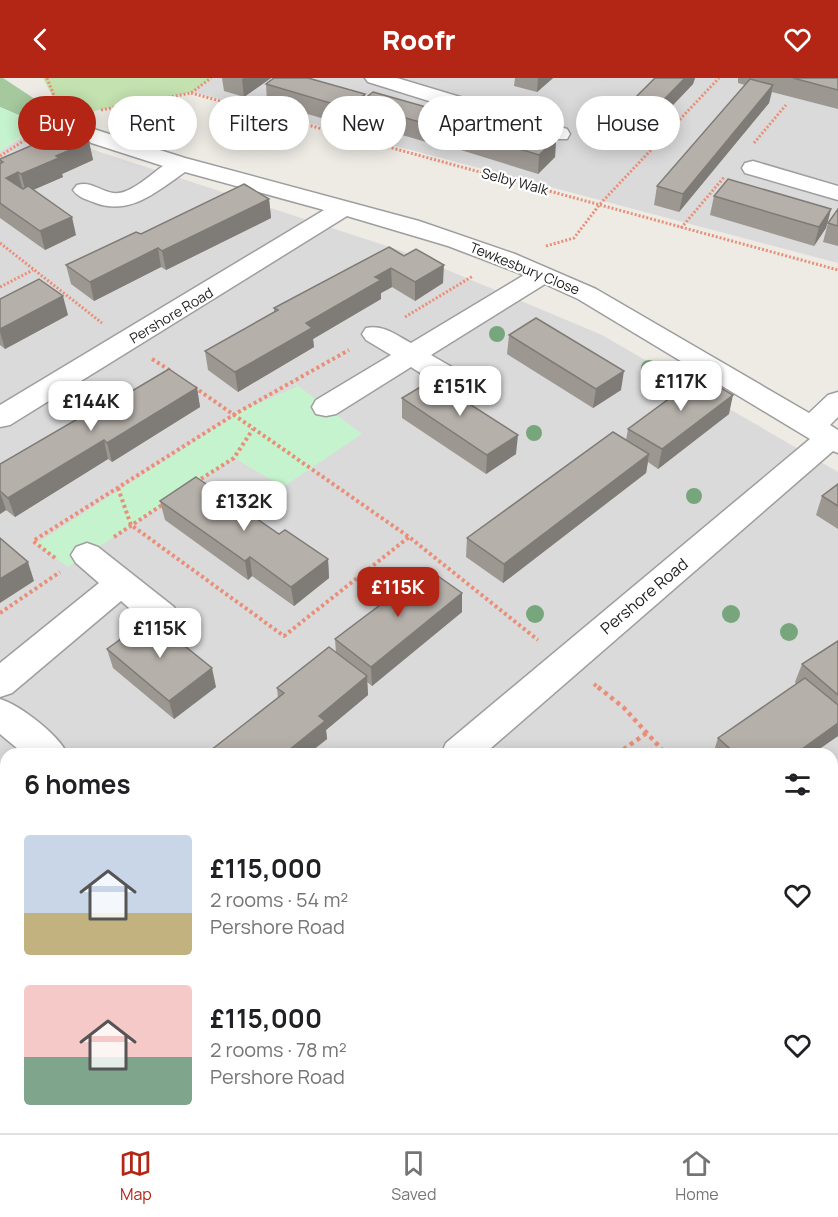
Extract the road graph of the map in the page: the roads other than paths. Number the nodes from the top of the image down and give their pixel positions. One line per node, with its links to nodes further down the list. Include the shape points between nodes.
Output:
1 (375, 78): 2 (street)
2 (459, 96)
3 (98, 125): 4 (street, Tewkesbury Close)
4 (181, 164): 6 (street, via 131,198 111,201); 8 (street, Tewkesbury Close)
5 (753, 168): 7 (street)
6 (85, 190)
7 (838, 192)
8 (341, 209): 9 (street, Tewkesbury Close, via 457,241); 15 (street, Pershore Road)
9 (544, 274): 11 (street); 16 (street, Tewkesbury Close, via 587,294)
10 (375, 334): 11 (street)
11 (408, 355): 12 (street); 14 (street)
12 (452, 379)
13 (838, 401): 16 (street, Pershore Road)
14 (326, 407)
15 (0, 418)
16 (827, 435): 23 (street, Pershore Road)
17 (77, 561): 18 (street)
18 (121, 583): 19 (street); 20 (street)
19 (162, 616)
20 (0, 683)
21 (0, 713): 22 (street)
22 (42, 748)
23 (466, 748)

